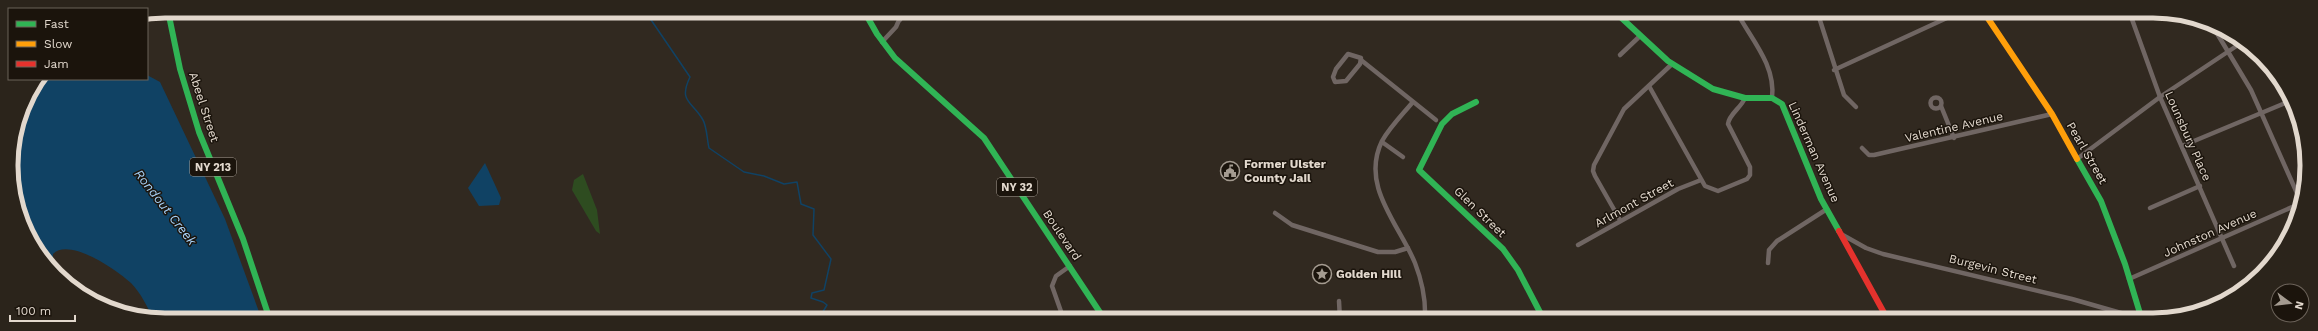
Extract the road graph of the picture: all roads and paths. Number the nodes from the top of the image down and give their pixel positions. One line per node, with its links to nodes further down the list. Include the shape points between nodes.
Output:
1 (169, 18): 54 (street, Abeel Street / NY 213, via 180,70 199,132 243,239)
2 (868, 18): 12 (street, NY 32)
3 (1621, 18): 11 (street, Linderman Avenue)
4 (1740, 18): 22 (street, via 1768,66)
5 (1819, 18): 18 (street)
6 (1947, 18): 18 (street)
7 (1988, 18): 29 (street, Pearl Street)
8 (2132, 18): 20 (street, Lounsbury Place)
9 (900, 20): 12 (street)
10 (2217, 32): 14 (street)
11 (1640, 36): 15 (street); 17 (street, Linderman Avenue)
12 (882, 42): 50 (street, Boulevard / NY 32, via 900,63 984,138)
13 (2238, 45): 14 (street)
14 (2228, 51): 20 (street); 28 (street, via 2248,83)
15 (1620, 55)
16 (1361, 60): 16 (street, via 1357,55 1348,54 1336,69 1333,80 1342,83 1346,81); 24 (street)
17 (1672, 64): 19 (street); 21 (street, Linderman Avenue, via 1713,90)
18 (1834, 70): 27 (street, via 1844,95)
19 (1649, 86): 37 (street); 44 (street, via 1624,109 1593,168)
20 (2160, 97): 33 (street, Lounsbury Place); 36 (street)
21 (1745, 98): 22 (street, Linderman Avenue); 37 (street, via 1728,124 1750,167 1750,175 1747,179 1718,191 1705,186)
22 (1772, 98): 42 (street, Linderman Avenue, via 1782,104 1786,111 1813,181)
23 (1476, 102): 59 (street, Glen Street, via 1452,114 1442,124 1419,170 1503,249 1518,270)
24 (1412, 103): 30 (street); 32 (street)
25 (2286, 103): 28 (street)
26 (1941, 106): 31 (street)
27 (1856, 107)
28 (2262, 113): 33 (street); 39 (street)
29 (2052, 114): 31 (street, Valentine Avenue); 36 (street, Pearl Street)
30 (1436, 120)
31 (1954, 138): 34 (street, Valentine Avenue, via 1874,155 1869,155)
32 (1382, 142): 35 (street); 48 (street, via 1376,163 1377,186 1380,197)
33 (2182, 146): 38 (street, Lounsbury Place)
34 (1862, 148)
35 (1403, 157)
36 (2077, 159): 52 (street, Pearl Street, via 2101,201)
37 (1701, 180): 44 (street, Arlmont Street, via 1678,189)
38 (2200, 186): 41 (street); 46 (street, Lounsbury Place)
39 (2297, 193)
40 (2294, 206): 46 (street, Johnston Avenue)
41 (2150, 208)
42 (1827, 209): 45 (street, Linderman Avenue); 49 (street, via 1777,241 1769,250)
43 (1275, 213): 48 (street, via 1292,225 1378,252 1395,252)
44 (1620, 220): 47 (street, Arlmont Street)
45 (1841, 234): 60 (street, Linderman Avenue); 61 (street, Burgevin Street, via 1883,254 2072,299)
46 (2223, 239): 51 (street, Lounsbury Place); 52 (street, Johnston Avenue)
47 (1578, 246)
48 (1408, 248): 58 (street, via 1422,287)
49 (1768, 263)
50 (1070, 266): 55 (street, via 1056,276 1052,286); 56 (street, Boulevard / NY 32)
51 (2234, 266)
52 (2129, 279): 62 (street, Pearl Street)
53 (1340, 301): 57 (street)
54 (268, 313)
55 (1062, 313)
56 (1099, 313)
57 (1340, 313)
58 (1424, 313)
59 (1540, 313)
60 (1884, 313)
61 (2119, 313)
62 (2140, 313)

